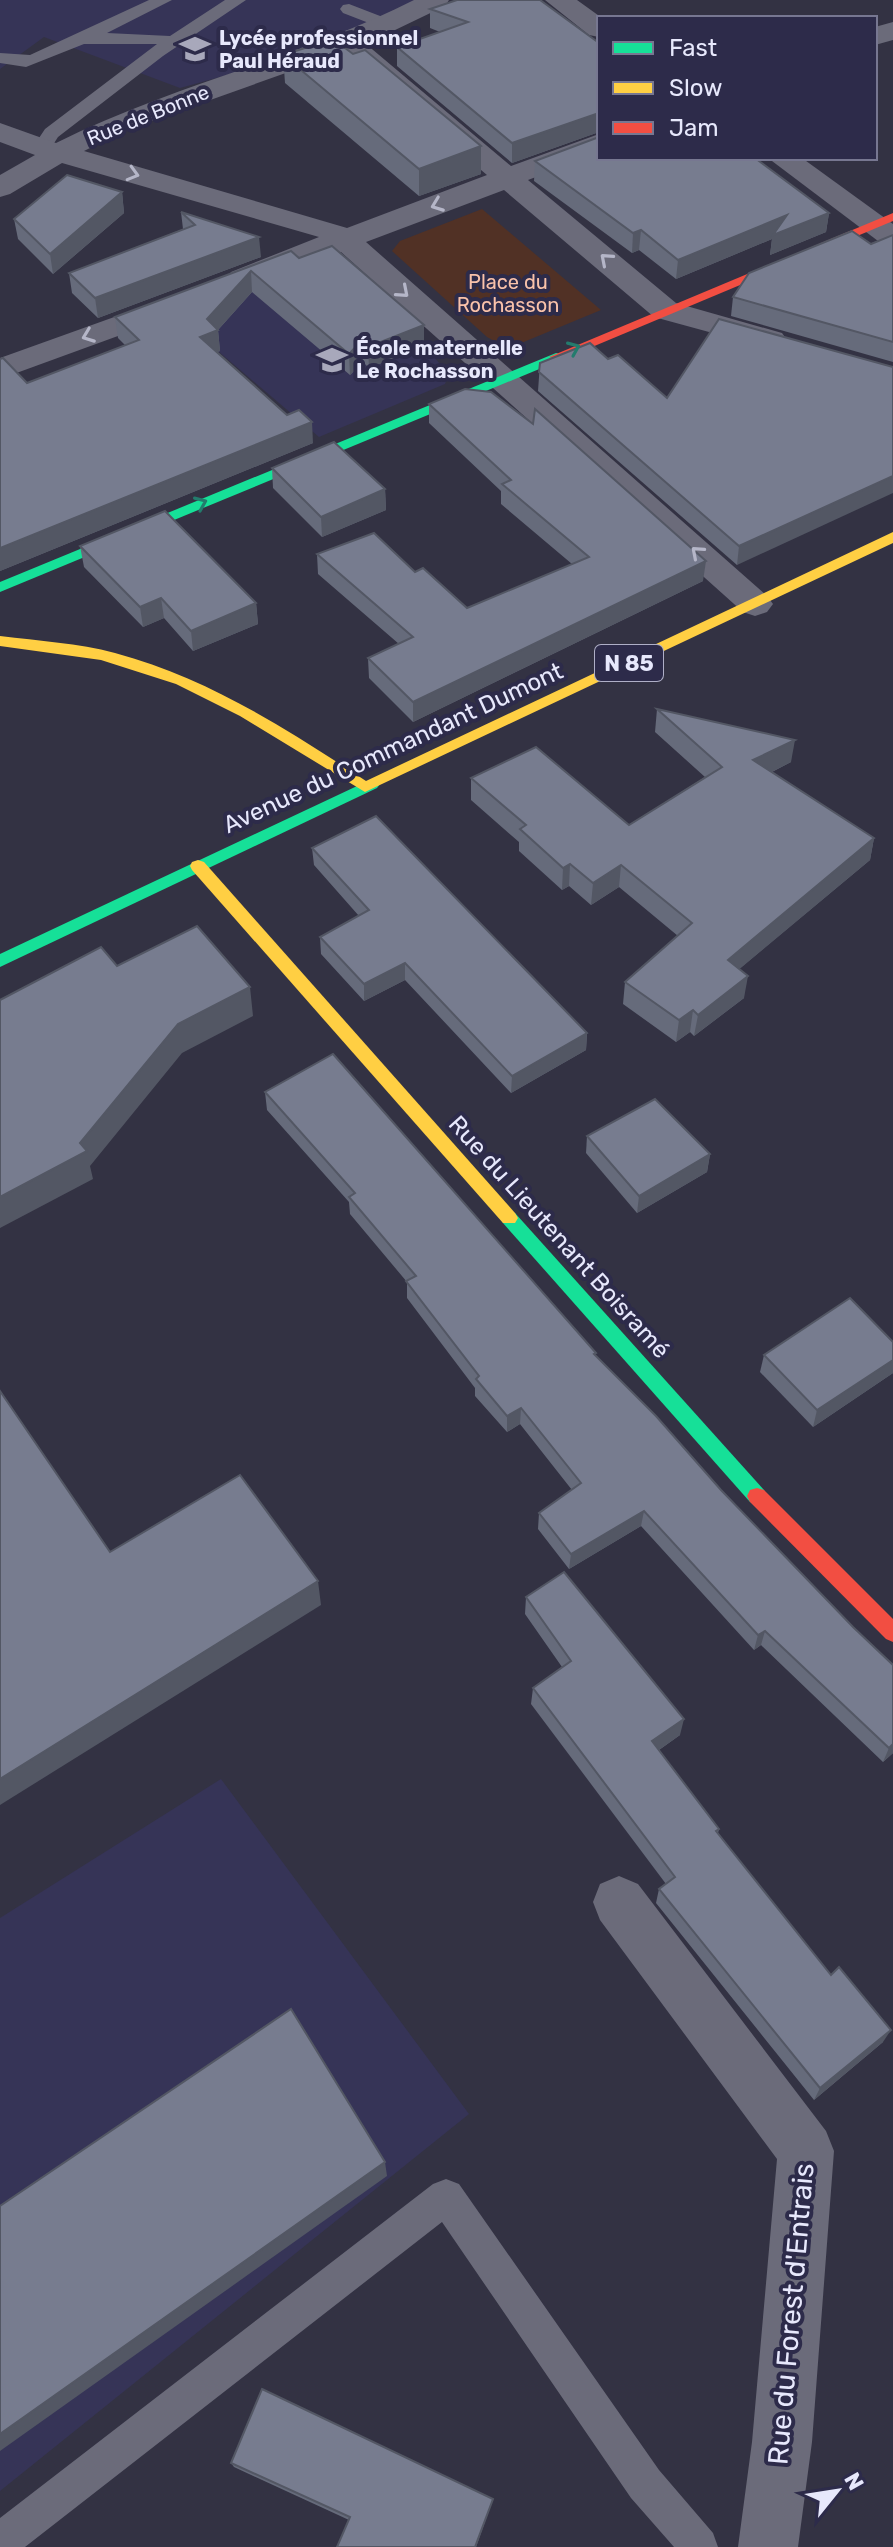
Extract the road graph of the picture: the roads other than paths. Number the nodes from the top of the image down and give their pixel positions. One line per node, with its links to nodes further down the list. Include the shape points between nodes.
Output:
1 (163, 0): 8 (lane)
2 (237, 0): 9 (lane)
3 (435, 0): 6 (street, Rue de Bonne)
4 (559, 0): 7 (street)
5 (349, 9): 6 (lane)
6 (387, 25): 10 (street, Rue de Bonne)
7 (597, 28)
8 (81, 38): 9 (lane); 11 (lane, via 33,61 15,64)
9 (172, 43): 14 (lane, via 51,133)
10 (347, 43): 14 (street, Rue de Bonne); 16 (street)
11 (0, 58)
12 (0, 132): 14 (street)
13 (597, 144): 16 (street)
14 (50, 150): 17 (street, Rue de Bonne); 19 (street, one-way to 19, via 330,231)
15 (786, 160): 18 (street)
16 (510, 177): 19 (street, one-way to 19); 20 (street, one-way to 16)
17 (0, 188)
18 (887, 226): 20 (street)
19 (345, 240): 22 (street, one-way to 22); 23 (street, one-way to 23)
20 (665, 310): 21 (street); 23 (street, one-way to 20)
21 (802, 349)
22 (0, 369)
23 (502, 378): 25 (street, one-way to 23); 26 (street, one-way to 23)
24 (893, 537): 26 (street, Avenue du Commandant Dumont / N 85)
25 (0, 587)
26 (755, 604): 28 (street, Avenue du Commandant Dumont / N 85)
27 (0, 641): 28 (street, via 130,663 173,679 255,719)
28 (365, 787): 29 (street, Avenue du Commandant Dumont / N 85)
29 (198, 866): 30 (street, Avenue du Commandant Dumont / N 85); 31 (street, Rue du Lieutenant Boisramé, via 740,1479)
30 (0, 961)
31 (893, 1633)
32 (619, 1902): 35 (street, Rue du Forest d'Entrais, via 806,2151)
33 (0, 2542): 34 (lane, via 446,2197 645,2484)
34 (699, 2547)
35 (768, 2547)

